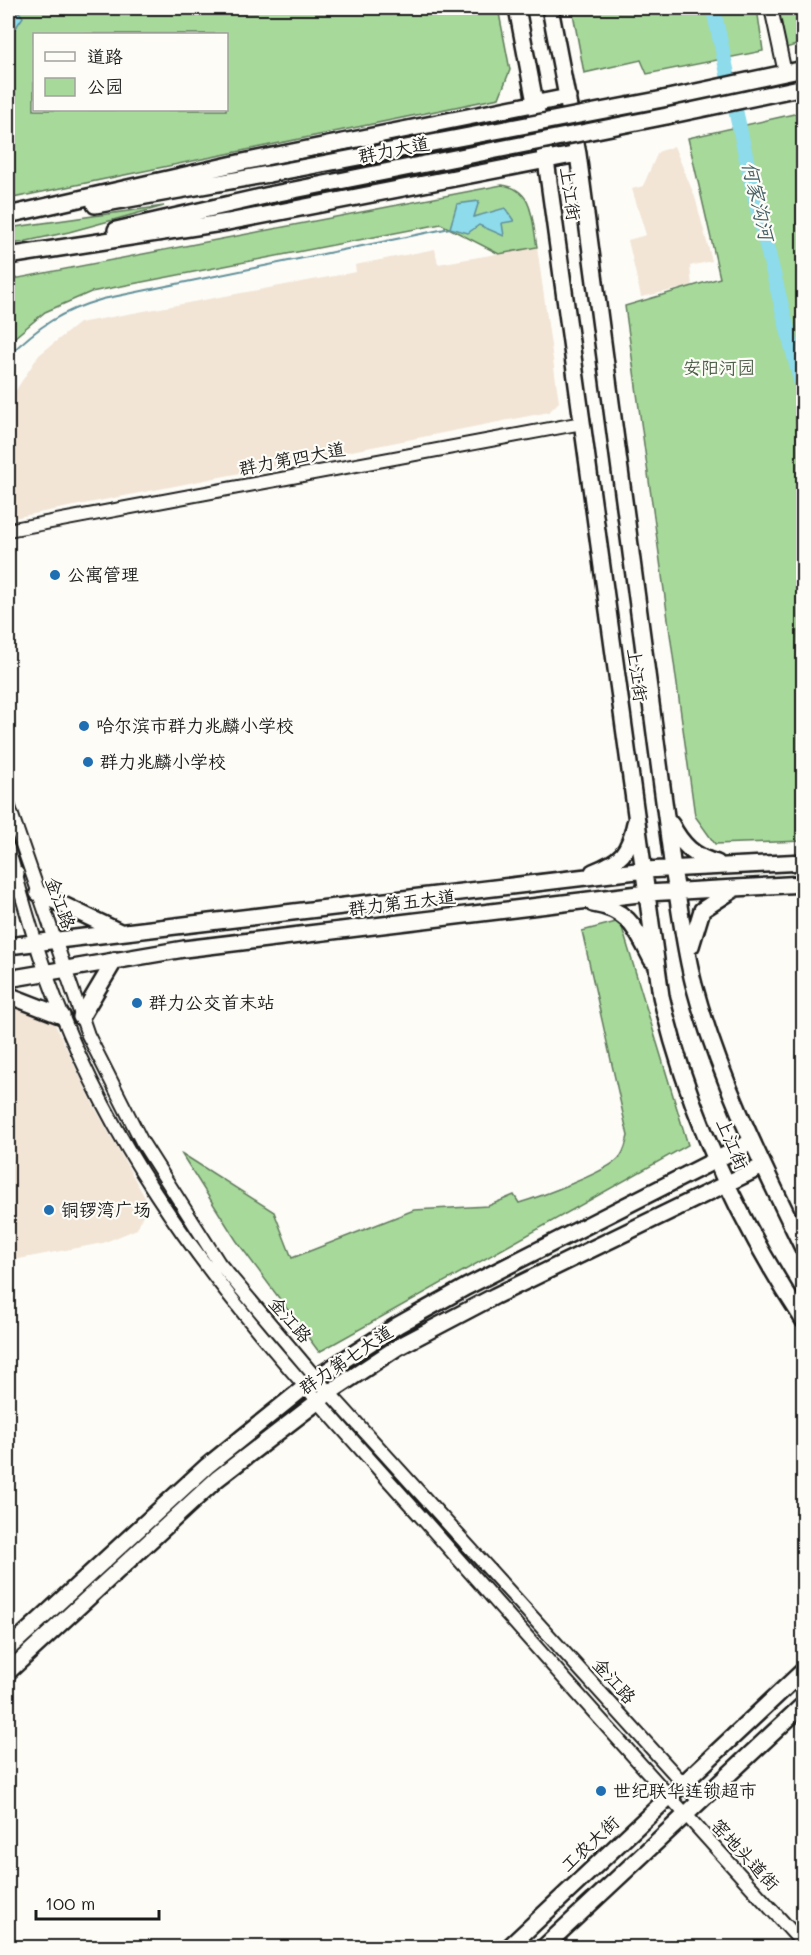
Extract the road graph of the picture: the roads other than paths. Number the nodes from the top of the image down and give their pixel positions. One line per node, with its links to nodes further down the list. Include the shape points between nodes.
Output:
1 (518, 8): 8 (main road, 上江街)
2 (550, 8): 7 (main road, 上江街)
3 (771, 8): 5 (street)
4 (804, 69): 5 (main road, 群力大道)
5 (785, 73): 11 (main road, 群力大道, bridge, via 269,174)
6 (796, 89): 12 (main road, 群力大道, bridge, via 273,194)
7 (568, 98): 8 (main road); 9 (main road, 上江街)
8 (536, 104): 10 (main road, 上江街); 11 (main road, via 264,158)
9 (578, 154): 10 (main road); 17 (main road, 上江街)
10 (546, 160): 12 (main road, via 228,222); 13 (main road, 上江街)
11 (8, 217)
12 (8, 255)
13 (582, 423): 14 (street, 群力第四大道); 16 (main road, 上江街)
14 (8, 530)
15 (8, 804): 30 (street, 金江路)
16 (637, 814): 24 (main road, 上江街); 26 (main road, via 626,852 606,867)
17 (666, 814): 21 (main road, via 691,853); 22 (main road, 上江街)
18 (8, 848): 25 (street, 金江路)
19 (804, 862): 20 (main road, 群力第五大道)
20 (759, 864): 21 (main road, 群力第五大道); 23 (main road)
21 (725, 866): 22 (main road, 群力第五大道)
22 (673, 869): 24 (main road, 群力第五大道); 29 (main road, 上江街)
23 (804, 869)
24 (645, 870): 26 (main road, 群力第五大道); 31 (main road, 上江街)
25 (16, 874): 32 (main road); 36 (street, 金江路)
26 (580, 878): 34 (main road, 群力第五大道)
27 (804, 884): 28 (main road, 群力第五大道)
28 (738, 887): 29 (main road, 群力第五大道); 38 (main road, via 702,910)
29 (677, 890): 31 (main road, 群力第五大道); 38 (main road, 上江街)
30 (38, 893): 34 (main road); 35 (street, 金江路)
31 (647, 893): 33 (main road, 群力第五大道); 41 (main road, 上江街)
32 (8, 896)
33 (578, 901): 39 (main road, 群力第五大道); 41 (main road, via 606,906 630,920)
34 (118, 931): 35 (main road, 群力第五大道)
35 (54, 939): 36 (main road, 群力第五大道); 40 (street, 金江路)
36 (35, 941): 37 (main road, 群力第五大道); 42 (street, 金江路)
37 (8, 946)
38 (689, 958): 47 (main road, 上江街, via 710,1037)
39 (115, 960): 40 (main road, 群力第五大道); 46 (main road)
40 (65, 968): 42 (main road, 群力第五大道); 46 (street, 金江路)
41 (656, 969): 48 (main road, 上江街, via 683,1080)
42 (45, 972): 43 (main road, 群力第五大道); 45 (street, 金江路)
43 (8, 979)
44 (8, 995): 45 (main road)
45 (62, 1016): 53 (street, 金江路, via 109,1113 155,1192 214,1276)
46 (81, 1017): 53 (street, 金江路, via 132,1124 174,1197)
47 (751, 1142): 48 (main road, 群力第七大道); 49 (main road, 上江街)
48 (717, 1159): 50 (main road, 上江街); 53 (main road, 群力第七大道, via 465,1287)
49 (763, 1166): 50 (main road, 群力第七大道); 51 (main road, 上江街)
50 (727, 1182): 52 (main road, 上江街, via 766,1264); 54 (main road, 群力第七大道, via 398,1347)
51 (804, 1250)
52 (804, 1321)
53 (310, 1382): 54 (street, 金江路); 55 (main road, 群力第七大道, via 207,1466)
54 (324, 1396): 57 (main road, 群力第七大道, via 217,1479); 59 (street, 金江路); 60 (street, 金江路)
55 (8, 1649)
56 (804, 1670): 59 (main road, 工农大街)
57 (8, 1672)
58 (804, 1704): 61 (main road)
59 (683, 1783): 60 (main road, 工农大街); 61 (street, 金江路)
60 (669, 1798): 62 (street, 金江路); 64 (main road, 工农大街)
61 (699, 1801): 62 (main road)
62 (684, 1815): 63 (street, 窑地头道街); 65 (main road)
63 (804, 1945)
64 (508, 1947)
65 (543, 1947)

